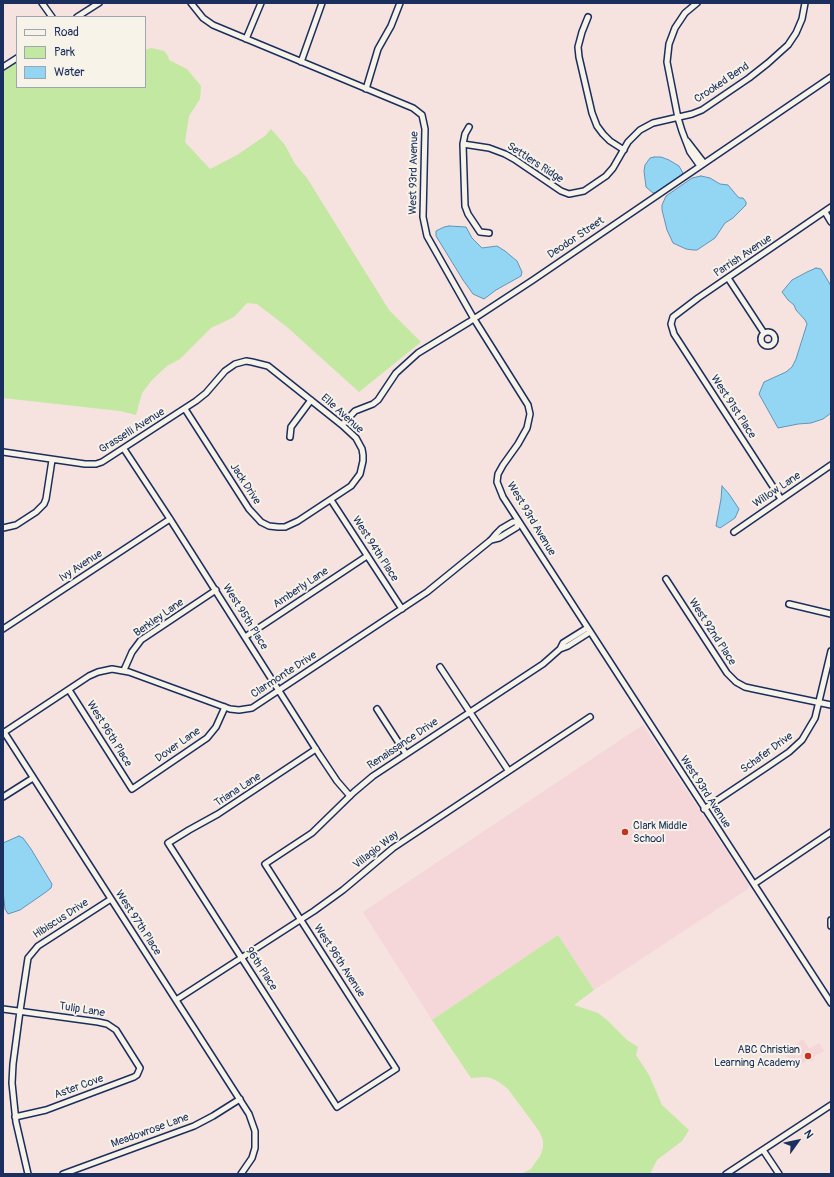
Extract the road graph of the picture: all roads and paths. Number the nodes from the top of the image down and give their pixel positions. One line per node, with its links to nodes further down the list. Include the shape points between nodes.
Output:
1 (42, 3): 9 (street)
2 (99, 3): 10 (street)
3 (191, 3): 12 (street, West 93rd Avenue, via 209,23)
4 (261, 3): 12 (street)
5 (322, 3): 14 (street)
6 (400, 3): 17 (street, via 376,55)
7 (697, 3): 18 (street, via 680,20 669,44 667,66)
8 (805, 3): 18 (street, Crooked Bend, via 798,28 779,53 706,108)
9 (51, 16)
10 (79, 16)
11 (588, 18): 21 (street, via 578,47 592,113 603,134)
12 (246, 39): 14 (street, West 93rd Avenue)
13 (16, 59): 15 (street)
14 (301, 62): 17 (street, West 93rd Avenue)
15 (3, 67)
16 (831, 77): 22 (street, Deodor Street)
17 (366, 89): 28 (street, West 93rd Avenue, via 413,108 422,115 425,230)
18 (678, 118): 21 (street, Crooked Bend, via 653,123 643,128 634,135); 22 (street, via 687,141 694,148)
19 (469, 127): 20 (street)
20 (464, 144): 21 (street, Settlers Ridge, via 502,152 569,194 584,191 606,176); 26 (street, via 464,206 480,232)
21 (624, 150)
22 (702, 165): 28 (street, Deodor Street)
23 (831, 207): 24 (street, Parrish Avenue)
24 (825, 212): 25 (street); 27 (street, Parrish Avenue)
25 (831, 222)
26 (489, 233)
27 (728, 278): 29 (street, Parrish Avenue, via 681,311 673,318); 30 (street)
28 (474, 319): 34 (street, Deodor Street, via 418,353 396,373 378,400 355,411); 43 (street, West 93rd Avenue, via 528,405 530,414 527,428 498,474 497,482)
29 (671, 324): 40 (street, West 91st Place, via 674,334)
30 (764, 333)
31 (252, 362): 32 (street, Elle Avenue, via 268,366); 33 (street, Grasselli Avenue, via 235,364 225,371 206,393)
32 (311, 400): 34 (street, Elle Avenue); 35 (street, via 291,427)
33 (185, 409): 36 (street, Grasselli Avenue); 41 (street, Jack Drive, via 249,510 261,522 278,527 291,525)
34 (342, 425): 41 (street, Elle Avenue, via 356,438 362,449 363,461 356,481)
35 (290, 437)
36 (124, 449): 38 (street, Grasselli Avenue, via 96,464); 42 (street, West 95th Place)
37 (3, 452): 38 (street, Grasselli Avenue)
38 (52, 460): 44 (street, via 44,504 16,525)
39 (831, 465): 40 (street, Willow Lane)
40 (781, 499): 45 (street, Willow Lane)
41 (331, 500): 46 (street, West 94th Place)
42 (170, 519): 48 (street, West 95th Place); 52 (street, Ivy Avenue)
43 (518, 522): 50 (street, Clarmonte Drive, via 516,528 491,540); 53 (street, West 93rd Avenue)
44 (3, 528)
45 (734, 532)
46 (367, 556): 50 (street, West 94th Place); 54 (street, Amberly Lane)
47 (666, 579): 60 (street, West 92nd Place, via 727,674 736,682 745,687)
48 (216, 590): 54 (street, West 95th Place); 57 (street, Berkley Lane, via 141,640)
49 (790, 604): 51 (street)
50 (402, 609): 59 (street, Clarmonte Drive)
51 (831, 614)
52 (3, 629)
53 (588, 630): 64 (street, Renaissance Drive, via 543,664); 74 (street, West 93rd Avenue)
54 (245, 637): 59 (street, West 95th Place)
55 (831, 651): 60 (street, Schafer Drive)
56 (440, 667): 64 (street)
57 (124, 670): 58 (street, Clarmonte Drive, via 98,672); 62 (street, Clarmonte Drive)
58 (69, 690): 66 (street, Clarmonte Drive); 71 (street, West 96th Place)
59 (280, 691): 62 (street, Clarmonte Drive, via 252,708 238,710); 67 (street, West 95th Place)
60 (820, 703): 61 (street, West 92nd Place); 74 (street, Schafer Drive, via 808,731 789,752)
61 (831, 705)
62 (225, 707): 71 (street, Dover Lane, via 216,727 207,738)
63 (377, 709): 68 (street)
64 (470, 712): 68 (street, Renaissance Drive); 69 (street)
65 (590, 717): 69 (street, Villagio Way)
66 (3, 732): 70 (street, West 97th Place)
67 (316, 749): 72 (street, West 95th Place); 76 (street, Triana Lane, via 219,814)
68 (406, 754): 72 (street, Renaissance Drive, via 373,776)
69 (508, 770): 80 (street, Villagio Way, via 393,848 343,890)
70 (33, 778): 73 (street); 79 (street, West 97th Place)
71 (132, 789)
72 (350, 796): 77 (street, Renaissance Drive, via 312,833)
73 (3, 797)
74 (704, 809): 78 (street, West 93rd Avenue)
75 (831, 832): 78 (street)
76 (168, 843): 83 (street, 96th Place)
77 (264, 864): 80 (street, West 96th Avenue)
78 (754, 884): 85 (street, West 93rd Avenue)
79 (111, 899): 84 (street, West 97th Place); 87 (street, Hibiscus Drive, via 32,951 26,965)
80 (301, 920): 83 (street, Villagio Way); 91 (street, West 96th Avenue, via 396,1068)
81 (831, 920): 82 (street)
82 (831, 926)
83 (242, 958): 84 (street, Villagio Way); 91 (street, 96th Place)
84 (176, 1000): 89 (street, West 97th Place)
85 (831, 1003)
86 (3, 1009): 87 (street, Tulip Lane)
87 (20, 1011): 88 (street, Tulip Lane, via 107,1024 116,1030); 92 (street, Hibiscus Drive, via 12,1074)
88 (138, 1064): 92 (street, Aster Cove, via 139,1072 134,1077 46,1110)
89 (240, 1100): 95 (street, Meadowrose Lane, via 194,1126); 96 (street, West 97th Place, via 249,1114 255,1131 252,1158)
90 (831, 1105): 93 (street)
91 (337, 1107)
92 (15, 1116): 94 (street, Hibiscus Drive)
93 (763, 1150): 97 (street); 98 (street)
94 (28, 1174)
95 (63, 1174)
96 (241, 1174)
97 (726, 1174)
98 (779, 1174)

